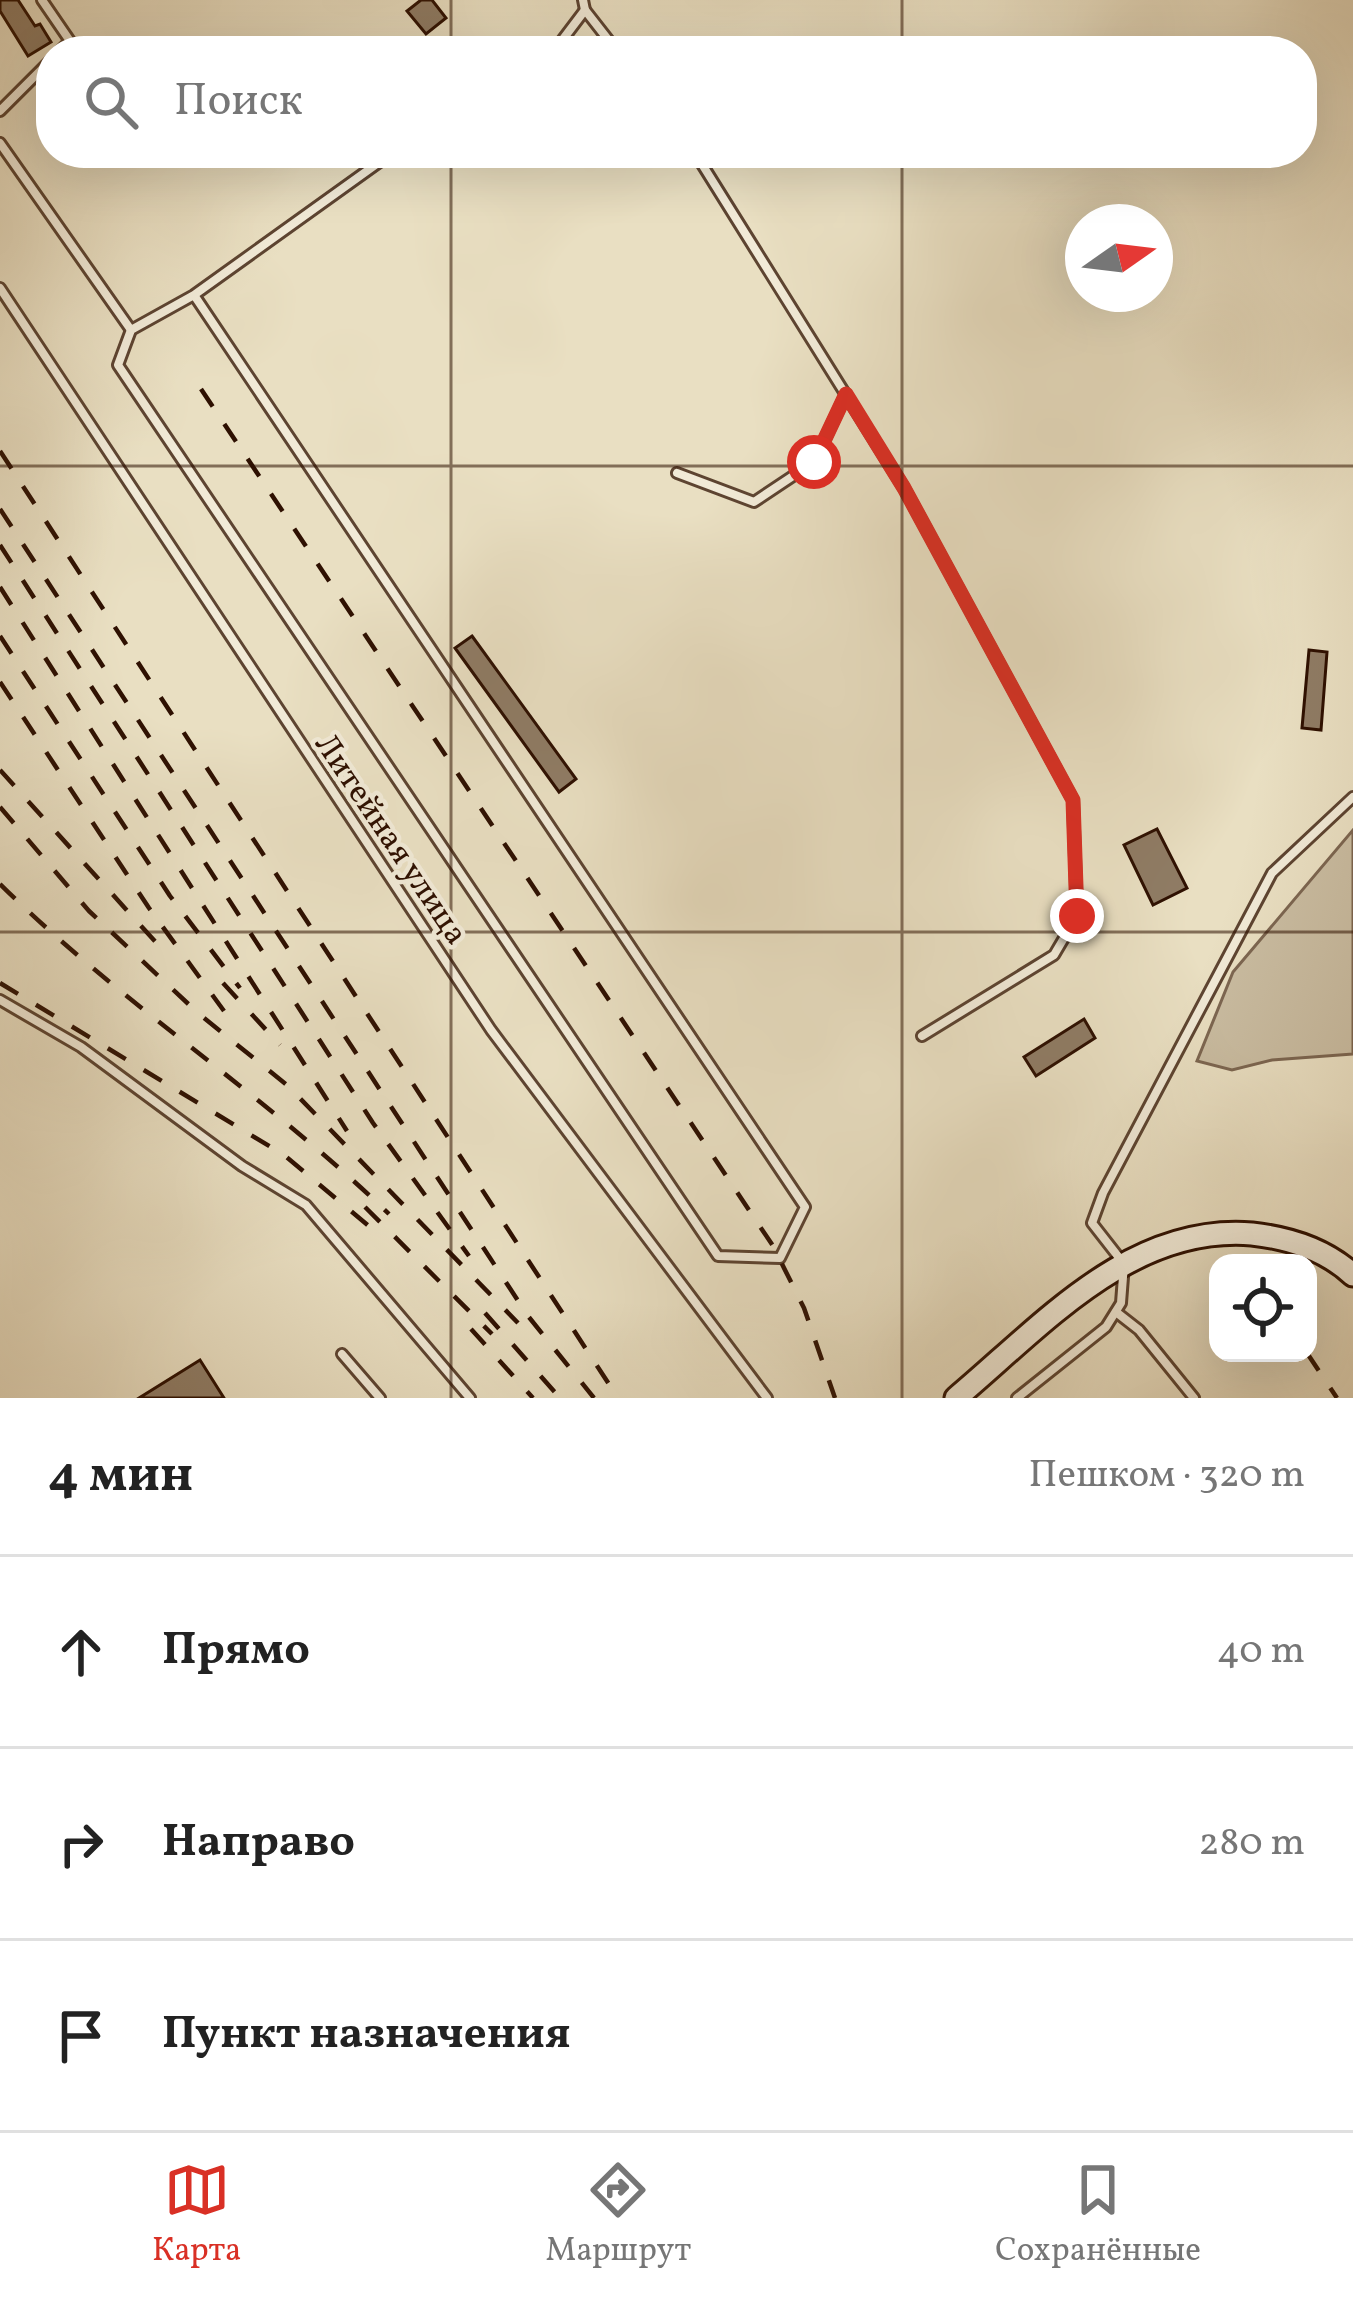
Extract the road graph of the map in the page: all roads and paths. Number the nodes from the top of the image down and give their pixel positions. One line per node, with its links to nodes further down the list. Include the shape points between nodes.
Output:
1 (42, 0): 3 (lane)
2 (584, 5): 4 (lane); 5 (lane)
3 (67, 36)
4 (564, 36)
5 (606, 36)
6 (36, 75): 7 (lane)
7 (0, 111)
8 (0, 143): 13 (lane)
9 (371, 168): 12 (lane)
10 (704, 168): 14 (lane)
11 (0, 288): 25 (lane, Литейная улица, via 491,1030)
12 (194, 295): 13 (lane); 13 (lane, via 805,1207 780,1258 718,1256 118,364)
13 (131, 330)
14 (846, 394): 15 (lane, via 814,462 754,502); 18 (lane, via 1073,800 1077,916 1054,956)
15 (676, 473)
16 (1353, 797): 19 (lane, via 1272,873 1103,1193 1092,1223)
17 (0, 1000): 24 (lane, via 306,1204)
18 (922, 1036)
19 (1124, 1264): 20 (main road, via 1190,1236 1237,1233 1314,1249); 21 (lane); 26 (main road)
20 (1353, 1275)
21 (1115, 1312): 27 (lane); 28 (lane)
22 (342, 1354): 23 (lane)
23 (380, 1398)
24 (470, 1398)
25 (767, 1398)
26 (956, 1398)
27 (1017, 1398)
28 (1194, 1398)

